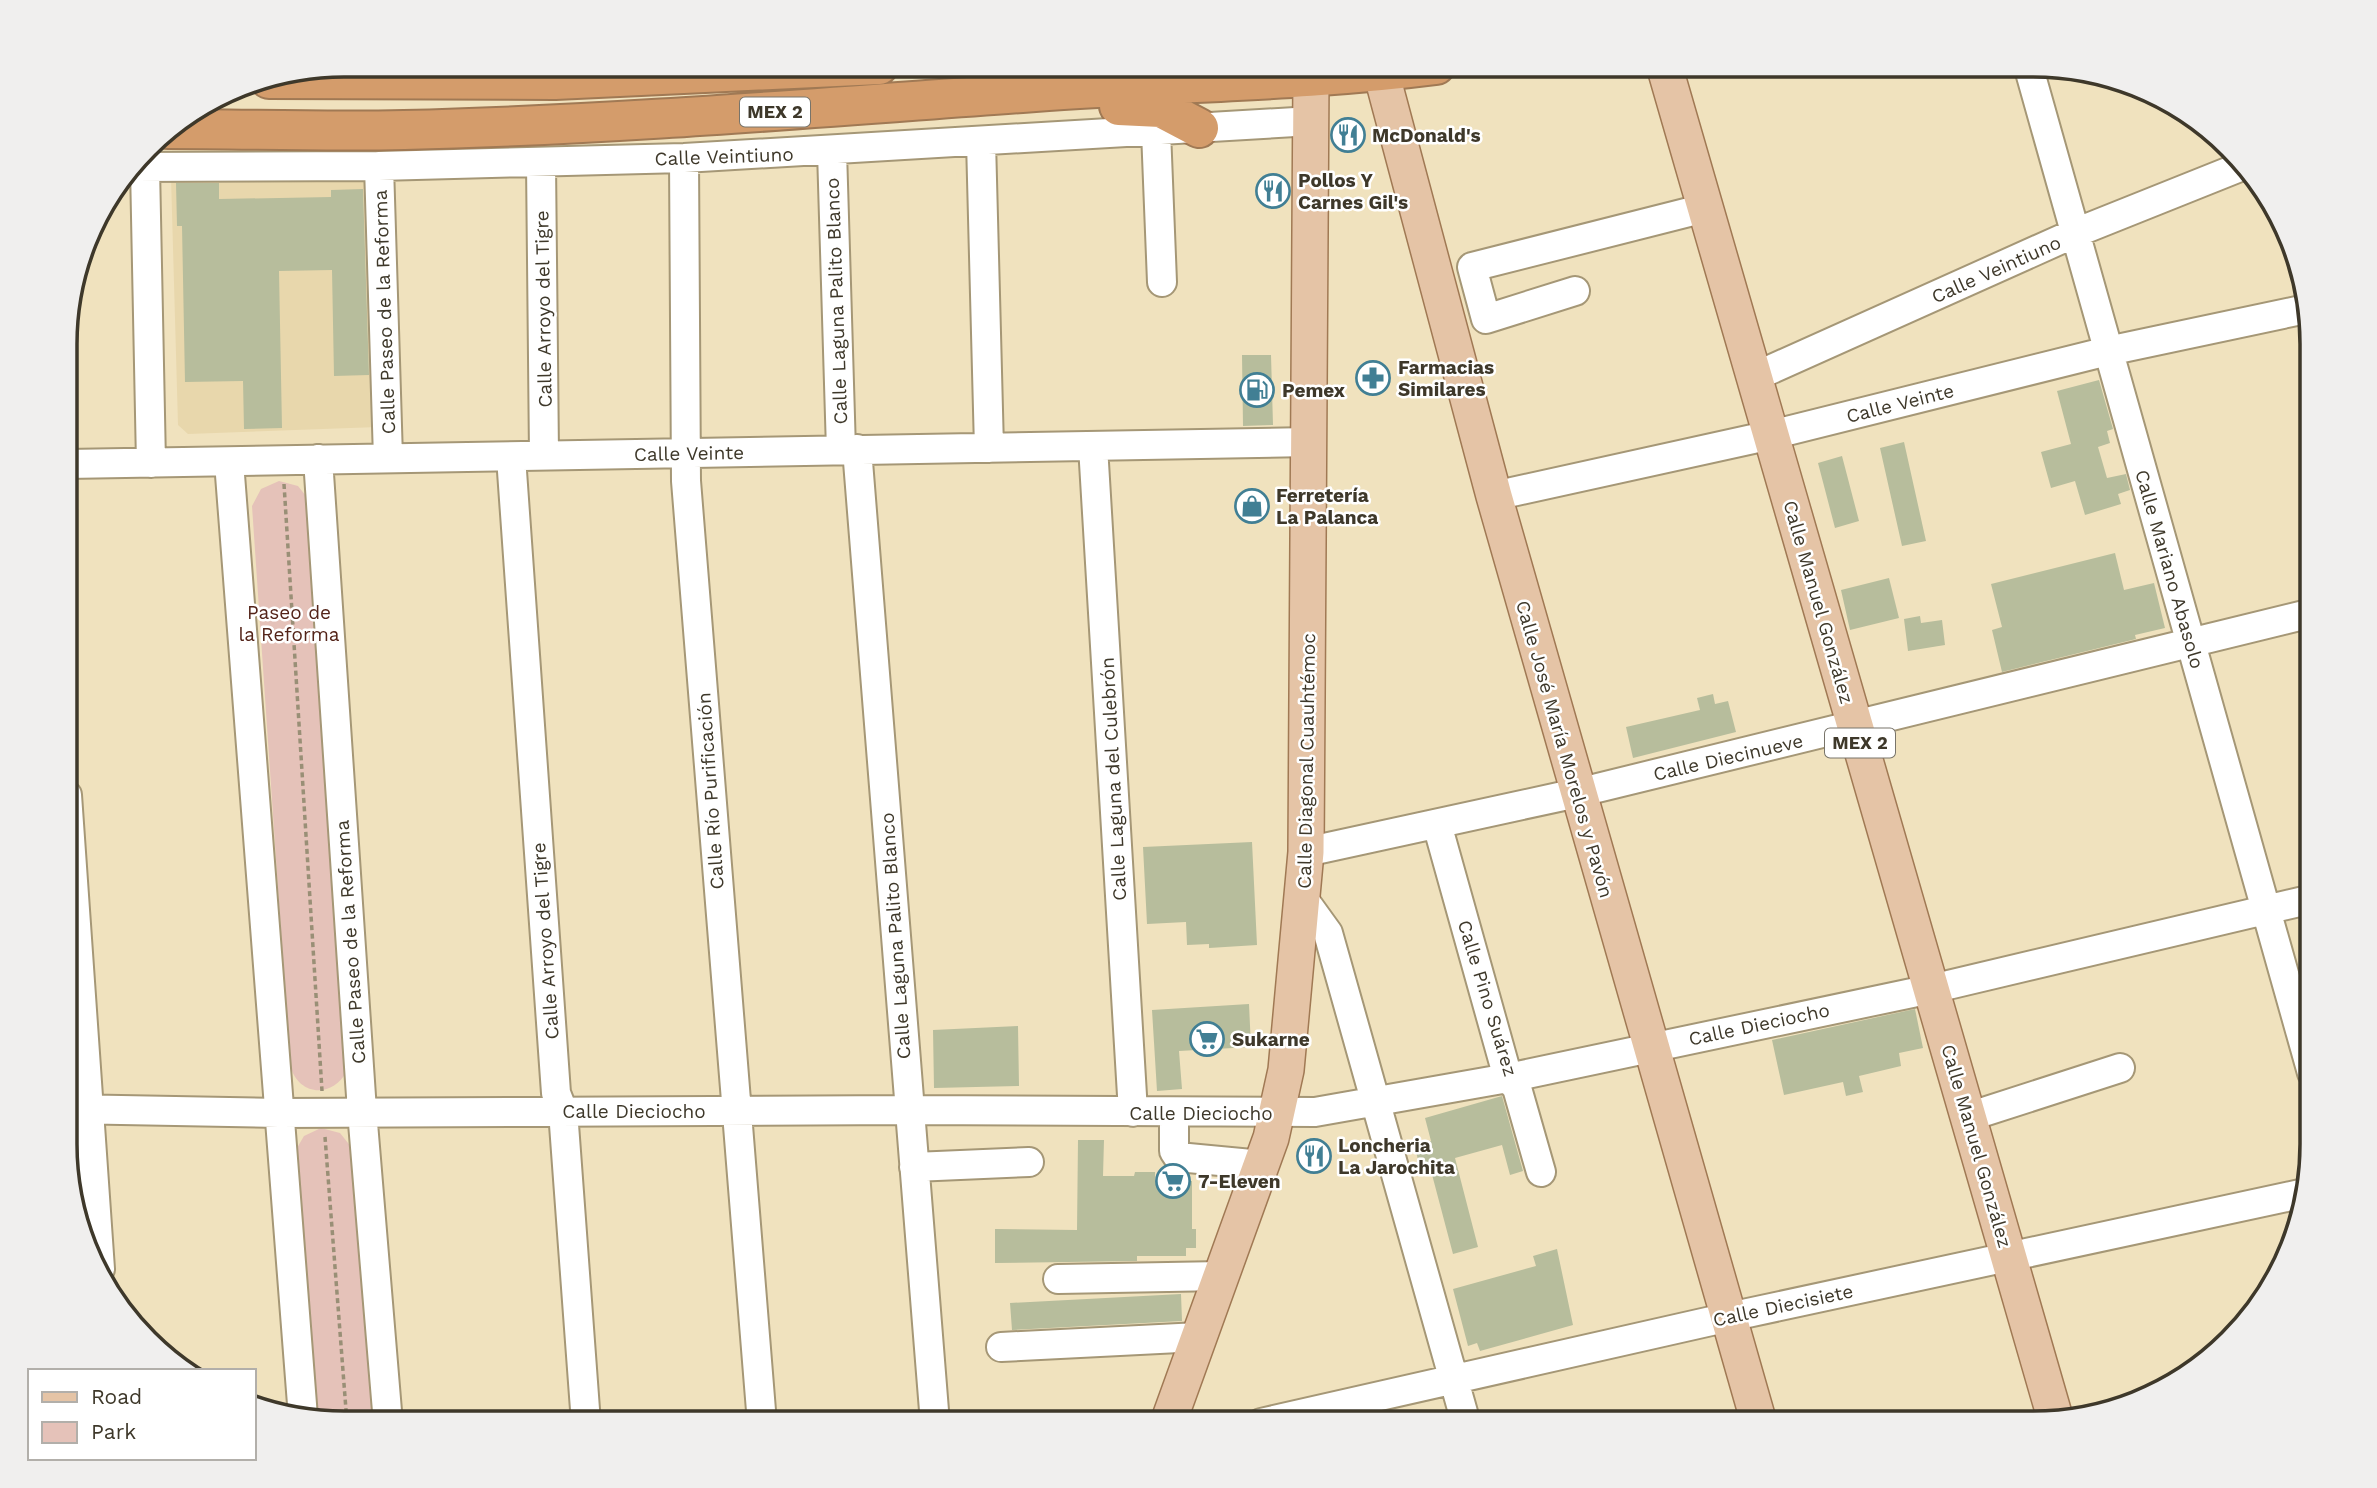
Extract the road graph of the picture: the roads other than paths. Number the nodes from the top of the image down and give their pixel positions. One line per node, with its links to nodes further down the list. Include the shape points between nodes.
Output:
1 (620, 77): 7 (highway, MEX 2)
2 (1233, 77): 8 (highway, MEX 2)
3 (1311, 77): 9 (main road, Calle Diagonal Cuauhtémoc)
4 (1382, 77): 41 (main road, Calle José María Morelos y Pavón)
5 (1668, 77): 21 (main road, Calle Manuel González / MEX 2)
6 (2031, 77): 22 (street, Calle Mariano Abasolo)
7 (308, 79)
8 (1039, 92): 10 (highway, via 1075,104 1161,108); 11 (highway, MEX 2, via 554,125 401,131)
9 (1312, 121): 10 (street, Calle Veintiuno); 29 (main road, Calle Diagonal Cuauhtémoc)
10 (1199, 128): 12 (street, Calle Veintiuno)
11 (185, 129)
12 (1156, 131): 13 (street, Calle Veintiuno); 23 (street)
13 (981, 141): 14 (street, Calle Veintiuno); 31 (street)
14 (832, 151): 15 (street, Calle Veintiuno); 32 (street, Calle Laguna Palito Blanco)
15 (684, 158): 16 (street, Calle Veintiuno); 33 (street, Calle Río Purificación)
16 (541, 163): 17 (street, Calle Veintiuno); 34 (street, Calle Arroyo del Tigre)
17 (379, 166): 18 (street, Calle Veintiuno); 36 (street, Calle Paseo de la Reforma)
18 (144, 167)
19 (2235, 169): 22 (street, Calle Veintiuno)
20 (140, 171): 39 (street)
21 (1706, 208): 24 (street, via 1472,267 1486,319); 27 (main road, Calle Manuel González / MEX 2)
22 (2076, 233): 26 (street, Calle Mariano Abasolo); 27 (street, Calle Veintiuno)
23 (1162, 282)
24 (1575, 291)
25 (2298, 311): 26 (street, Calle Veinte)
26 (2108, 351): 28 (street, Calle Veinte); 43 (street, Calle Mariano Abasolo)
27 (1754, 377): 28 (main road, Calle Manuel González / MEX 2)
28 (1771, 435): 41 (street, Calle Veinte); 44 (main road, Calle Manuel González / MEX 2)
29 (1310, 442): 30 (street, Calle Veinte); 47 (main road, Calle Diagonal Cuauhtémoc)
30 (1093, 446): 31 (street, Calle Veinte); 62 (street, Calle Laguna del Culebrón)
31 (989, 448): 32 (street, Calle Veinte)
32 (849, 449): 33 (street, Calle Veinte); 58 (street, Calle Laguna Palito Blanco)
33 (687, 453): 34 (street, Calle Veinte); 61 (street, Calle Río Purificación)
34 (544, 456): 35 (street, Calle Veinte)
35 (511, 457): 36 (street, Calle Veinte); 60 (street, Calle Arroyo del Tigre, via 556,1093)
36 (388, 458): 37 (street, Calle Veinte)
37 (318, 459): 38 (street, Calle Veinte); 59 (street, Calle Paseo de la Reforma)
38 (229, 462): 39 (street, Calle Veinte); 64 (street)
39 (151, 463): 40 (street, Calle Veinte)
40 (77, 464)
41 (1494, 496): 45 (main road, Calle José María Morelos y Pavón)
42 (2300, 616): 43 (street, Calle Diecinueve)
43 (2192, 642): 44 (street, Calle Diecinueve); 50 (street, Calle Mariano Abasolo)
44 (1855, 726): 45 (street, Calle Diecinueve); 51 (main road, Calle Manuel González / MEX 2)
45 (1577, 793): 46 (street, Calle Diecinueve); 53 (main road, Calle José María Morelos y Pavón)
46 (1437, 824): 47 (street, Calle Diecinueve); 55 (street, Calle Pino Suárez)
47 (1306, 852): 48 (main road, Calle Diagonal Cuauhtémoc)
48 (1302, 897): 56 (street, via 1328,933); 65 (main road, Calle Diagonal Cuauhtémoc, via 1291,1035)
49 (2300, 903): 50 (street, Calle Dieciocho)
50 (2265, 910): 51 (street, Calle Dieciocho); 52 (street, Calle Mariano Abasolo)
51 (1931, 989): 53 (street, Calle Dieciocho); 66 (main road, Calle Manuel González / MEX 2)
52 (2300, 1031)
53 (1650, 1047): 55 (street, Calle Dieciocho); 76 (main road, Calle José María Morelos y Pavón)
54 (2120, 1068): 66 (street)
55 (1508, 1079): 56 (street, Calle Dieciocho); 70 (street, Calle Pino Suárez, via 1517,1088)
56 (1377, 1100): 65 (street, Calle Dieciocho, via 1315,1112); 79 (street)
57 (77, 1109): 64 (street, Calle Dieciocho); 72 (street)
58 (908, 1110): 61 (street, Calle Dieciocho); 62 (street, Calle Dieciocho); 69 (street, Calle Laguna Palito Blanco)
59 (362, 1111): 60 (street, Calle Dieciocho); 64 (street, Calle Dieciocho); 82 (street, Calle Paseo de la Reforma)
60 (563, 1111): 61 (street, Calle Dieciocho); 83 (street, Calle Arroyo del Tigre)
61 (737, 1111): 84 (street, Calle Río Purificación)
62 (1133, 1112): 63 (street, Calle Dieciocho)
63 (1174, 1112): 65 (street, Calle Dieciocho); 68 (street, via 1178,1157)
64 (279, 1113): 80 (street)
65 (1278, 1113): 68 (main road, Calle Diagonal Cuauhtémoc)
66 (1968, 1117): 73 (main road, Calle Manuel González / MEX 2)
67 (1029, 1161): 69 (street)
68 (1262, 1165): 74 (main road, Calle Diagonal Cuauhtémoc)
69 (914, 1167): 85 (street, Calle Laguna Palito Blanco)
70 (1541, 1172)
71 (2295, 1196): 73 (street, Calle Diecisiete)
72 (97, 1245)
73 (2008, 1256): 76 (street, Calle Diecisiete); 81 (main road, Calle Manuel González / MEX 2)
74 (1222, 1276): 75 (street); 77 (main road, Calle Diagonal Cuauhtémoc)
75 (1058, 1279)
76 (1728, 1317): 79 (street, Calle Diecisiete); 89 (main road, Calle José María Morelos y Pavón)
77 (1199, 1338): 78 (street); 86 (main road, Calle Diagonal Cuauhtémoc)
78 (1001, 1348)
79 (1455, 1381): 87 (street, Calle Diecisiete); 88 (street)
80 (302, 1408)
81 (2053, 1410)
82 (387, 1411)
83 (585, 1411)
84 (761, 1411)
85 (935, 1411)
86 (1172, 1411)
87 (1316, 1411)
88 (1463, 1411)
89 (1755, 1411)

